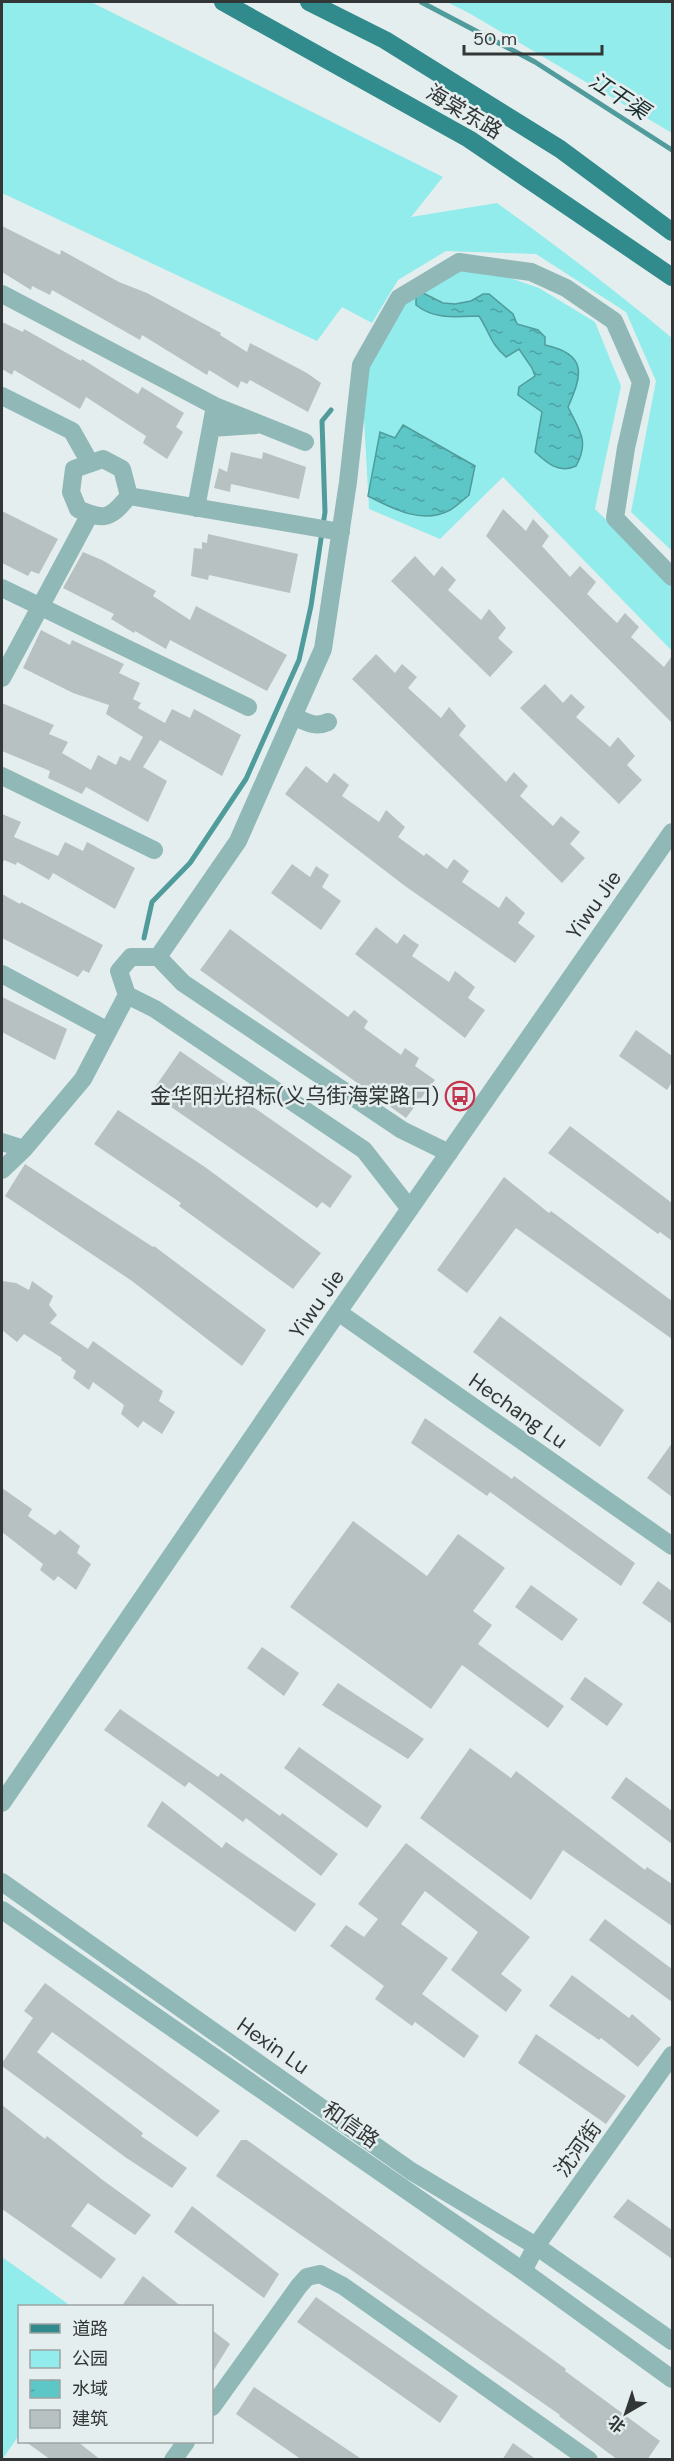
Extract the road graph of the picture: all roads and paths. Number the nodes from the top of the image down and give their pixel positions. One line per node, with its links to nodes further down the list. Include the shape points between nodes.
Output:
1 (223, 2): 4 (main road, 海棠东路, via 469,139)
2 (309, 2): 3 (main road, 海棠东路, via 385,40 560,148)
3 (672, 232)
4 (672, 277)
5 (2, 294): 7 (street)
6 (2, 396): 11 (street, via 72,432)
7 (215, 406): 8 (street); 9 (street)
8 (261, 424): 9 (street); 10 (street)
9 (211, 428): 13 (street)
10 (305, 442)
11 (90, 463): 12 (street, via 103,459 122,469); 14 (street, via 74,468 71,492 78,509)
12 (129, 496): 13 (street); 14 (street, via 114,514 99,518)
13 (196, 508): 15 (street)
14 (90, 514): 18 (street)
15 (341, 532): 16 (street, via 361,365 399,298 459,262 531,272 566,288 614,321 641,382 615,518); 21 (street, via 323,649)
16 (672, 578)
17 (2, 588): 18 (street)
18 (40, 607): 19 (street); 20 (street)
19 (2, 678)
20 (248, 707)
21 (294, 716): 22 (street, via 320,726); 26 (street, via 238,841)
22 (328, 722)
23 (2, 776): 25 (street)
24 (672, 832): 32 (street, Yiwu Jie)
25 (154, 850)
26 (158, 957): 28 (street, via 131,957 119,972); 32 (street, via 202,996 402,1130)
27 (2, 974): 29 (street)
28 (127, 995): 29 (street); 34 (street, via 364,1150)
29 (108, 1031): 31 (street, via 83,1079)
30 (2, 1142): 31 (street)
31 (24, 1149): 33 (street)
32 (449, 1153): 34 (street, Yiwu Jie)
33 (2, 1170)
34 (410, 1209): 35 (street, Yiwu Jie)
35 (338, 1312): 36 (street, Hechang Lu); 37 (street, Yiwu Jie)
36 (672, 1546)
37 (2, 1803)
38 (2, 1882): 41 (street, Hexin Lu, via 411,2171)
39 (2, 1910): 42 (street, 和信路)
40 (672, 2055): 41 (street, 沈河街)
41 (536, 2246): 42 (street, 沈河街); 43 (street, Hexin Lu)
42 (523, 2271): 44 (street, 和信路)
43 (672, 2341)
44 (672, 2379)
45 (213, 2406): 48 (street, via 299,2286 308,2277 320,2274 343,2286)
46 (185, 2443): 47 (street)
47 (173, 2460)
48 (589, 2460)

